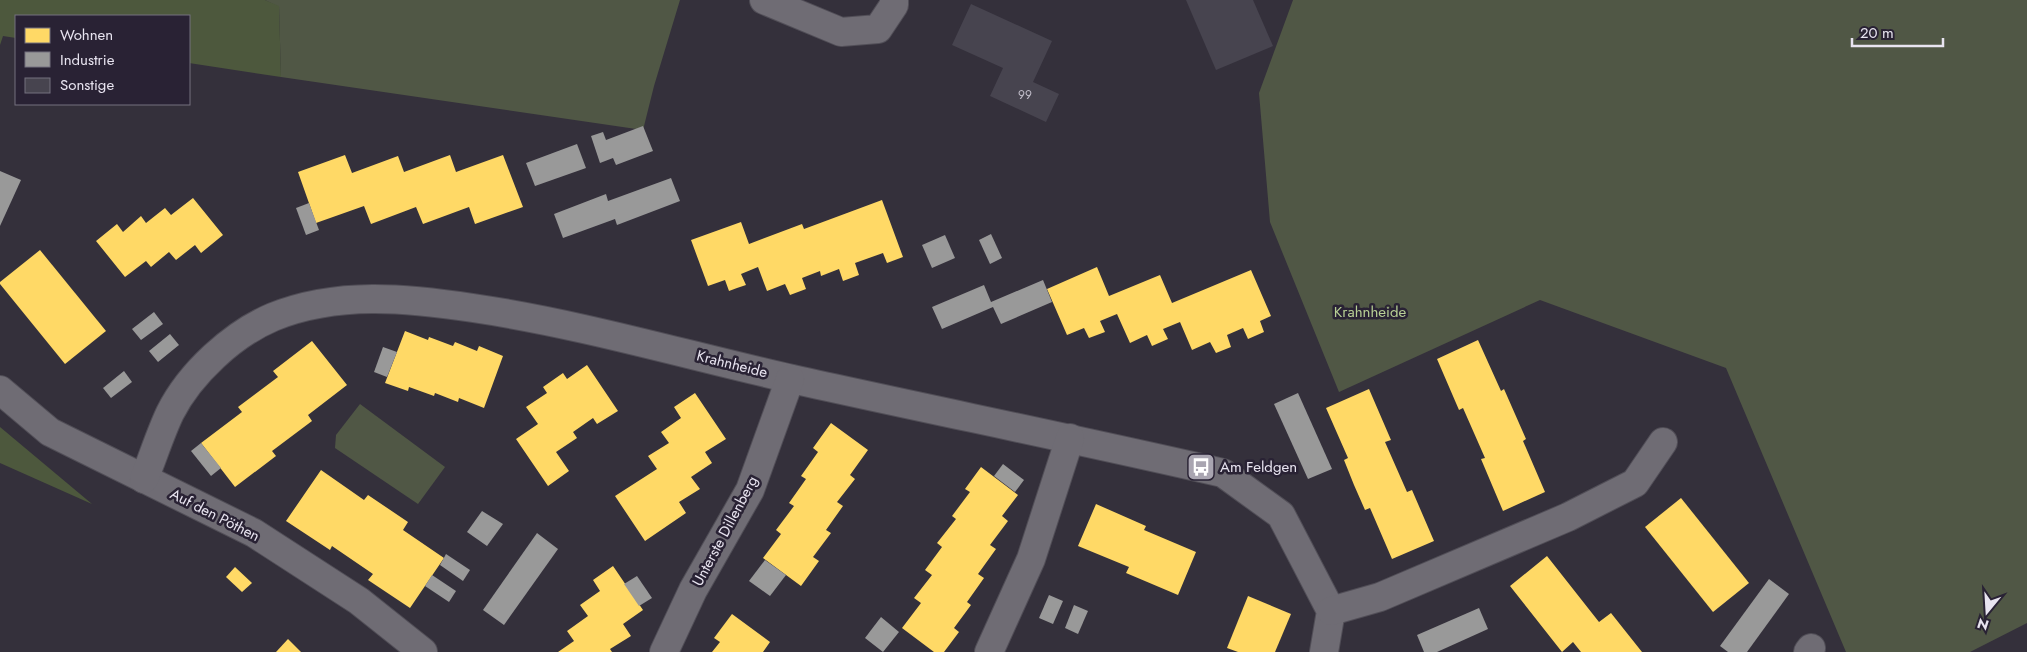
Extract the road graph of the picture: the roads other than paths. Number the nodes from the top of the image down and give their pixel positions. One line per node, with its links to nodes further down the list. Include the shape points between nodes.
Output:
1 (764, 0): 2 (street, via 841,32 878,29)
2 (894, 0)
3 (790, 379): 5 (street, Krahnheide); 7 (street, Krahnheide, via 523,315 427,301 372,298 319,304 273,317 233,339 199,372 171,411); 10 (street, Unterste Dillenberg, via 750,490 692,590)
4 (0, 390): 7 (street, Auf den Pöthen, via 50,432)
5 (1070, 438): 8 (street, Krahnheide, via 1223,472 1281,515); 11 (street, via 1031,559)
6 (1662, 442): 8 (street, via 1636,484 1568,517 1380,597)
7 (144, 479): 9 (street, Auf den Pöthen, via 254,533 359,600)
8 (1331, 611): 12 (street)
9 (423, 652)
10 (664, 652)
11 (989, 652)
12 (1324, 652)

